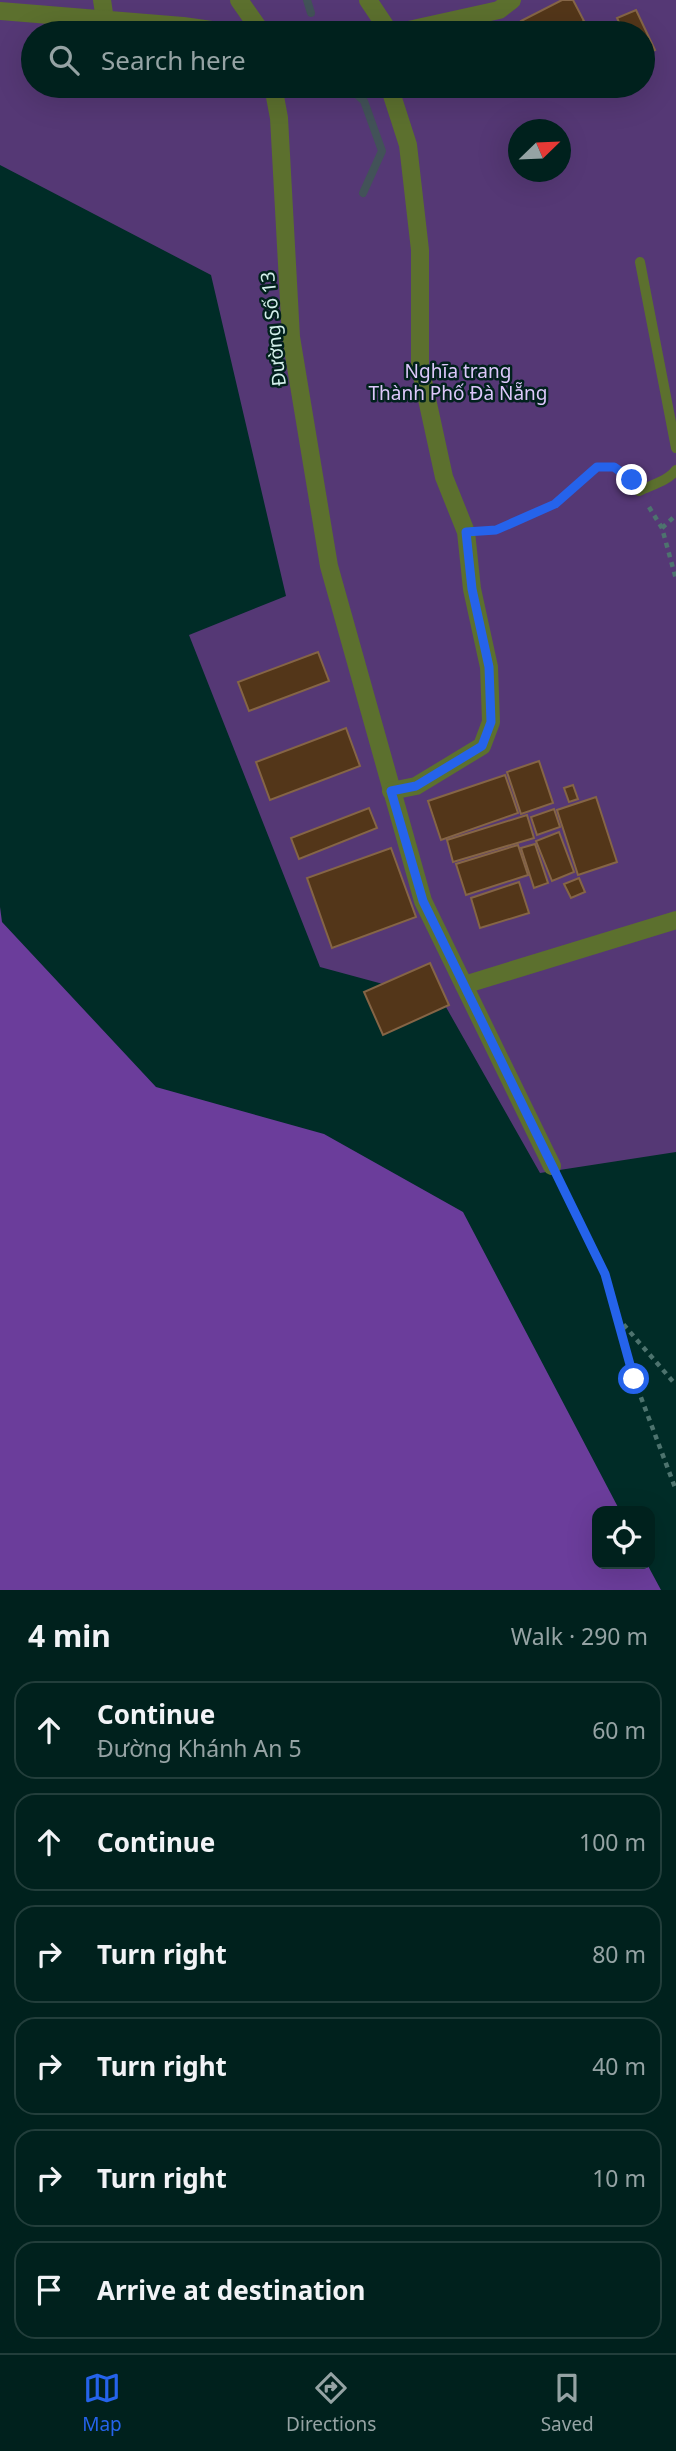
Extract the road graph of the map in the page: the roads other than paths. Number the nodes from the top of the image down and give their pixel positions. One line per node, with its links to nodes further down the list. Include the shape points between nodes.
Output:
1 (102, 0): 6 (street)
2 (239, 0): 8 (street)
3 (368, 0): 9 (street)
4 (512, 0): 10 (street, via 499,10)
5 (0, 11): 6 (street)
6 (105, 20): 7 (street)
7 (115, 21)
8 (254, 21)
9 (384, 21)
10 (448, 21)
11 (275, 98): 17 (street, Đường Số 13, via 291,337 329,566)
12 (393, 98): 17 (street, via 408,145 420,250 420,367 444,477 466,532 472,589 489,667 491,722 482,746 416,786)
13 (640, 262): 14 (lane)
14 (676, 448)
15 (676, 470): 16 (lane)
16 (639, 491)
17 (391, 791): 19 (street, Đường Số 13, via 423,901)
18 (676, 920): 19 (street)
19 (464, 985): 20 (street, Đường Số 13)
20 (552, 1166)

